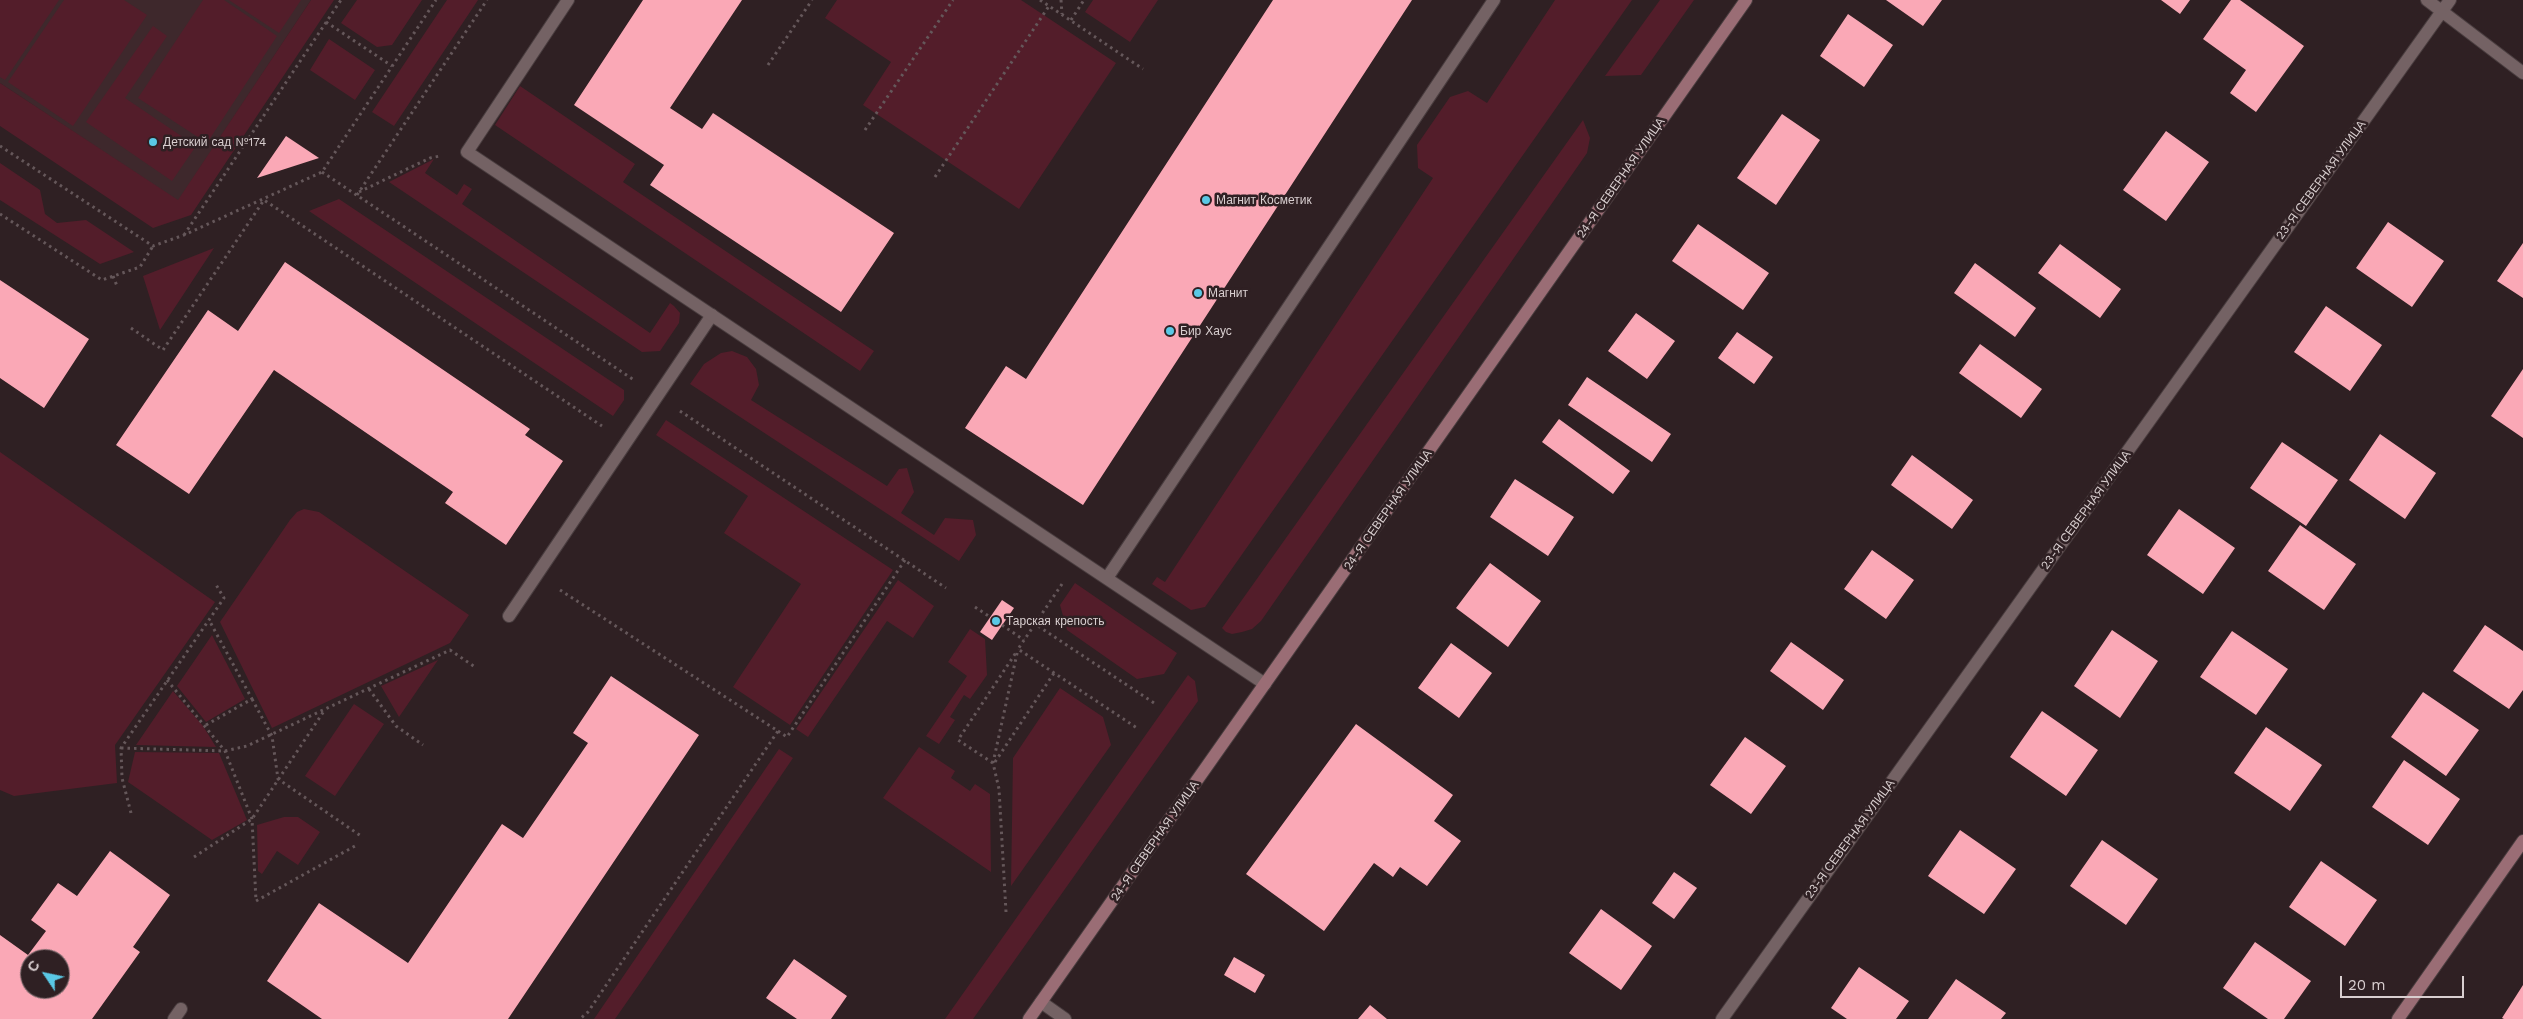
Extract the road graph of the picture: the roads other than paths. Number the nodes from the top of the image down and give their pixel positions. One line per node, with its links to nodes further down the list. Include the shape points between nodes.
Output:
1 (568, 0): 8 (street, via 467,152)
2 (1494, 0): 9 (street)
3 (1746, 0): 11 (main road, 24-Я СЕВЕРНАЯ УЛИЦА)
4 (2427, 0): 6 (street)
5 (2450, 0): 6 (street, 23-Я СЕВЕРНАЯ УЛИЦА)
6 (2442, 11): 7 (street); 16 (street, 23-Я СЕВЕРНАЯ УЛИЦА)
7 (2523, 73)
8 (712, 315): 9 (street); 10 (street)
9 (1106, 578): 11 (street)
10 (509, 616)
11 (1265, 684): 13 (main road, 24-Я СЕВЕРНАЯ УЛИЦА)
12 (2523, 841): 17 (main road)
13 (1041, 1002): 14 (main road, 24-Я СЕВЕРНАЯ УЛИЦА); 15 (street)
14 (1029, 1019)
15 (1065, 1019)
16 (1722, 1019)
17 (2398, 1019)

